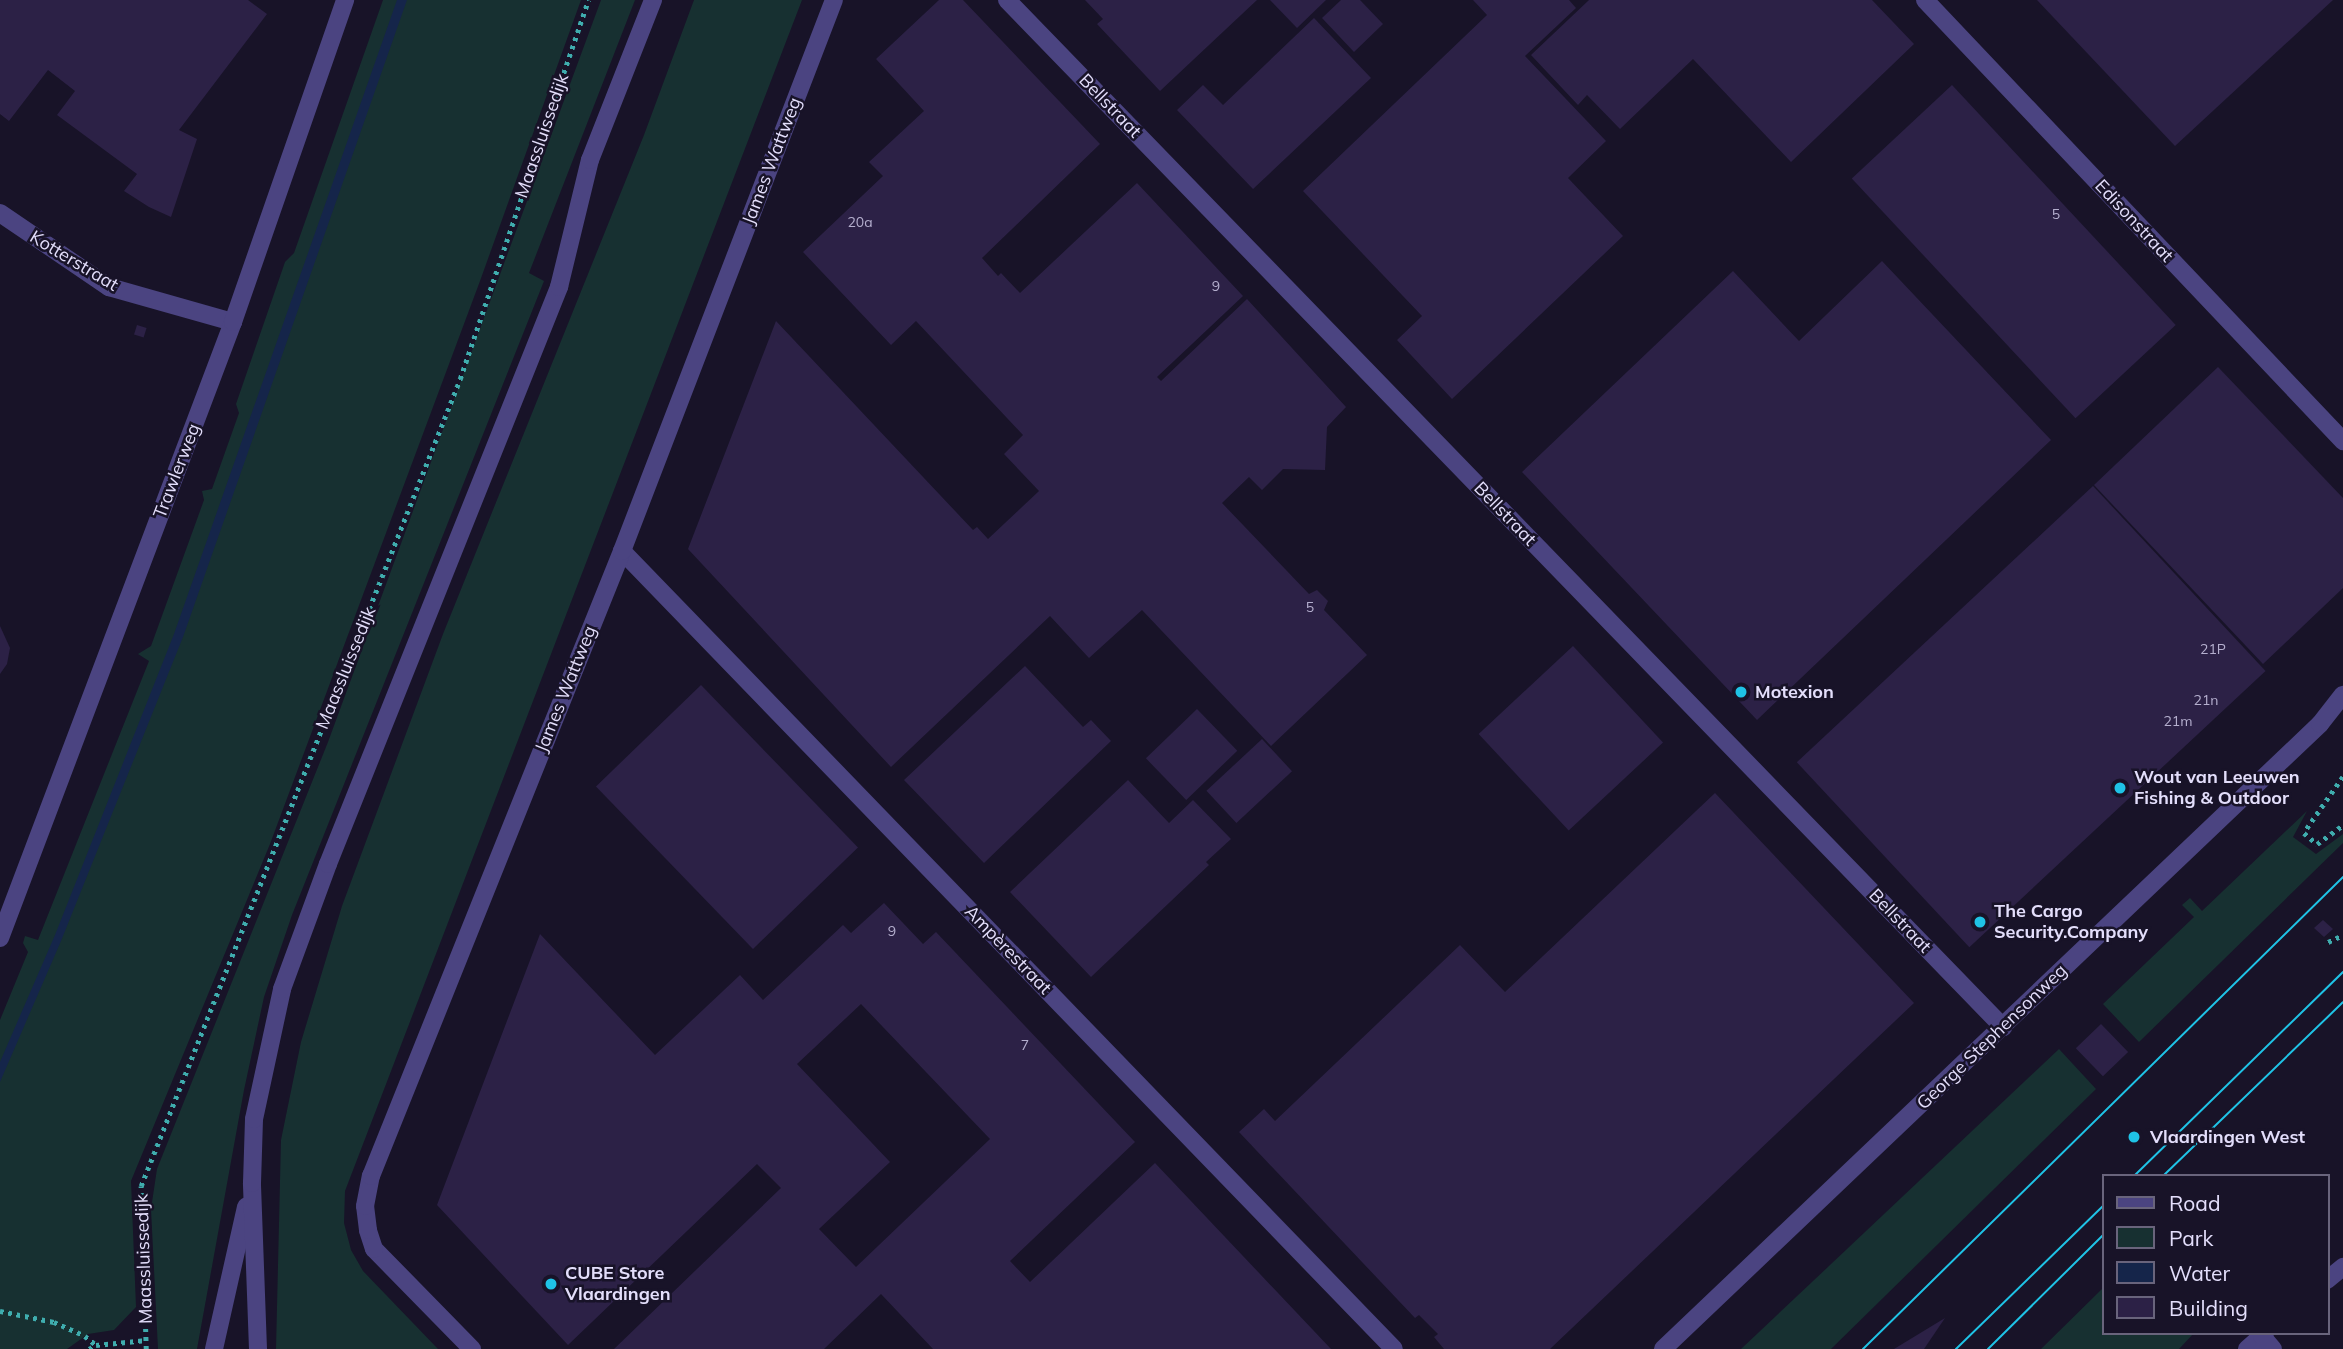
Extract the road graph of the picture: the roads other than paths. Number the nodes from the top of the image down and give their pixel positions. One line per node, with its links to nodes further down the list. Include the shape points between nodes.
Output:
1 (345, 0): 7 (street, Trawlerweg)
2 (653, 0): 15 (street, via 590,160 559,287 282,989 254,1119)
3 (834, 0): 9 (street, James Wattweg)
4 (1007, 0): 14 (street, Bellstraat)
5 (1925, 0): 8 (street, Edisonstraat)
6 (0, 213): 7 (street, Kotterstraat, via 109,287)
7 (233, 322): 13 (street, Trawlerweg)
8 (2343, 441)
9 (622, 551): 21 (street, James Wattweg, via 372,1176 365,1206 374,1249); 22 (street, Ampèrestraat)
10 (2343, 695): 12 (street, George Stephensonweg)
11 (2343, 709): 12 (street, George Stephensonweg)
12 (2320, 724): 14 (street, George Stephensonweg)
13 (0, 939)
14 (2003, 1027): 23 (street, George Stephensonweg)
15 (252, 1183): 19 (street); 20 (street)
16 (2343, 1267): 17 (street)
17 (2329, 1278)
18 (2266, 1340): 24 (street)
19 (214, 1349)
20 (258, 1349)
21 (471, 1349)
22 (1394, 1349)
23 (1663, 1349)
24 (2247, 1349)

